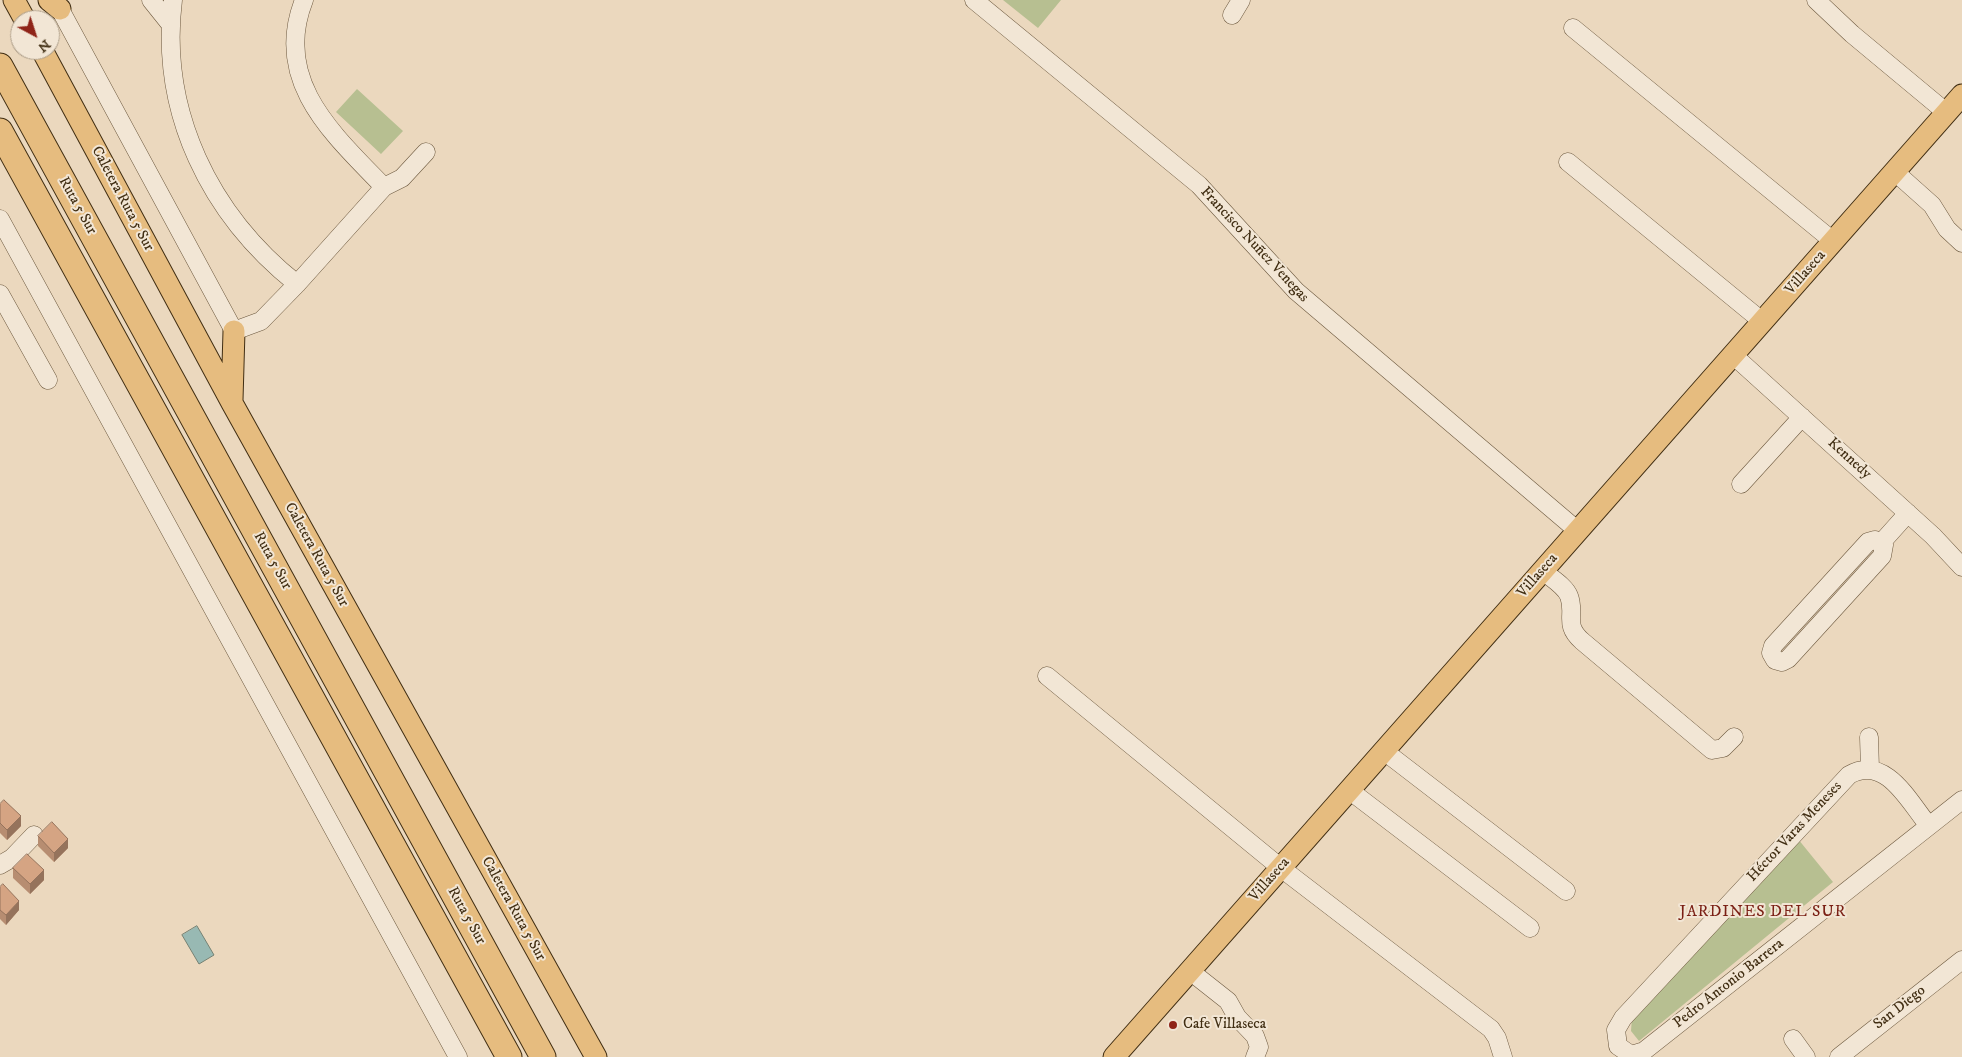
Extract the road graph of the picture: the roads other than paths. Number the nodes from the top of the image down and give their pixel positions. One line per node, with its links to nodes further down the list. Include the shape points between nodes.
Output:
1 (151, 0): 9 (street)
2 (173, 0): 9 (street)
3 (304, 0): 19 (street, via 297,27 296,57 307,96 338,140)
4 (974, 0): 33 (street, Francisco Nuñez Venegas, via 1199,185 1296,292)
5 (1242, 0): 8 (street)
6 (1816, 0): 14 (street)
7 (55, 3): 26 (street)
8 (1232, 15)
9 (171, 25): 23 (street, via 171,70 176,101 191,147 219,199 238,226)
10 (1573, 28): 21 (street)
11 (47, 60): 29 (main road, Caletera Ruta 5 Sur)
12 (0, 66): 58 (highway, Ruta 5 Sur)
13 (1962, 95): 14 (main road, Villaseca)
14 (1947, 112): 18 (main road, Villaseca)
15 (0, 131): 57 (highway, Ruta 5 Sur)
16 (426, 152): 19 (street, via 402,178)
17 (1568, 162): 25 (street)
18 (1895, 172): 21 (main road, Villaseca); 22 (street, via 1932,204 1947,229)
19 (384, 186): 23 (street)
20 (0, 219): 56 (street)
21 (1834, 241): 25 (main road, Villaseca)
22 (1962, 243)
23 (297, 284): 26 (street, via 261,321)
24 (0, 294): 28 (street)
25 (1763, 322): 27 (main road, Villaseca)
26 (234, 331): 29 (main road)
27 (1733, 355): 30 (street, Kennedy); 33 (main road, Villaseca)
28 (48, 380)
29 (232, 403): 59 (main road, Caletera Ruta 5 Sur)
30 (1802, 417): 31 (street); 32 (street, Kennedy)
31 (1741, 484)
32 (1908, 513): 34 (street); 35 (street, Kennedy)
33 (1578, 531): 36 (main road, Villaseca)
34 (1882, 542): 37 (street, via 1868,542); 38 (street, via 1885,549 1882,556)
35 (1962, 566)
36 (1543, 571): 40 (street, via 1567,592 1570,623 1582,641 1708,747 1720,750); 42 (main road, Villaseca)
37 (1817, 598): 38 (street); 38 (street, via 1773,646 1771,653 1775,660 1782,662 1788,659)
38 (1832, 611)
39 (1047, 676): 49 (street)
40 (1734, 737)
41 (1869, 737): 43 (street)
42 (1384, 751): 44 (main road, Villaseca); 50 (street)
43 (1870, 769): 46 (street, via 1889,777); 55 (street, Héctor Varas Meneses, via 1855,772 1844,780 1623,1018 1616,1030 1616,1041 1622,1051)
44 (1349, 790): 49 (main road, Villaseca); 51 (street)
45 (1962, 800): 46 (street, Pedro Antonio Barrera)
46 (1929, 826): 55 (street, Pedro Antonio Barrera)
47 (34, 835): 48 (street, via 12,858)
48 (0, 865)
49 (1281, 868): 53 (main road, Villaseca); 62 (street, via 1491,1028)
50 (1566, 891)
51 (1530, 928)
52 (1962, 960): 64 (street, San Diego)
53 (1190, 971): 60 (main road, Villaseca); 61 (street, via 1228,1001 1237,1017 1255,1036 1259,1046)
54 (1793, 1039): 63 (street)
55 (1636, 1055)
56 (458, 1057)
57 (509, 1057)
58 (543, 1057)
59 (596, 1057)
60 (1114, 1057)
61 (1255, 1057)
62 (1504, 1057)
63 (1806, 1057)
64 (1839, 1057)

